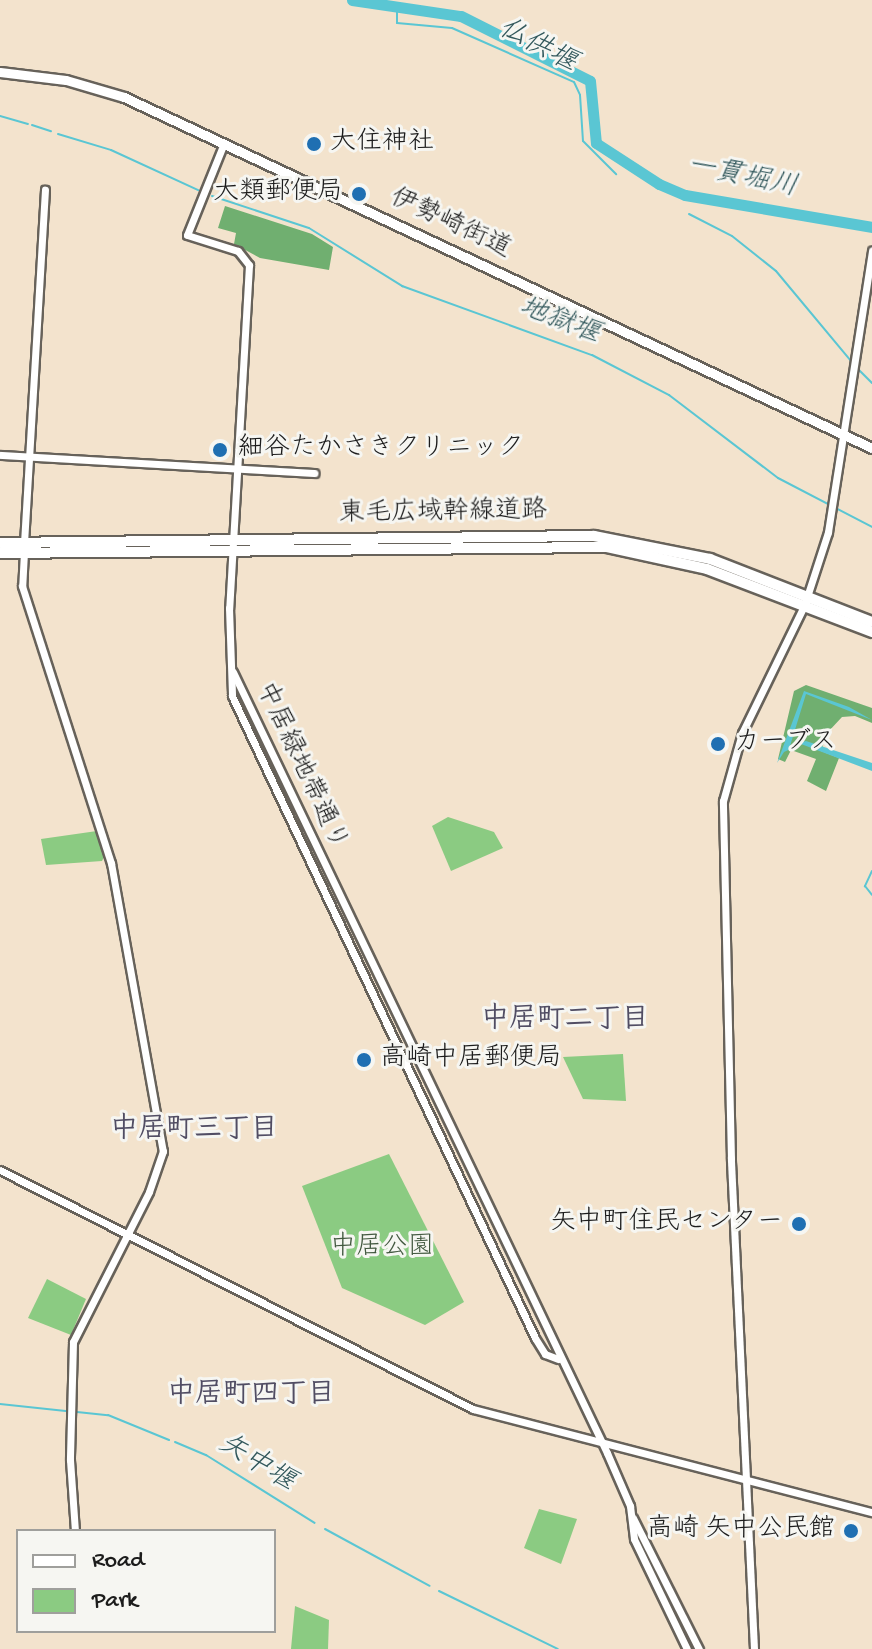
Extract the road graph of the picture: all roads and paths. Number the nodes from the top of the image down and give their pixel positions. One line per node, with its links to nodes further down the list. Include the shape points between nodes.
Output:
1 (0, 72): 2 (main road, 伊勢崎街道, via 110,91)
2 (224, 143): 5 (main road, 伊勢崎街道); 9 (street, via 187,235 248,259)
3 (45, 190): 8 (street)
4 (872, 250): 5 (street)
5 (844, 436): 6 (main road, 伊勢崎街道); 15 (street, via 828,532)
6 (872, 448)
7 (0, 455): 8 (street)
8 (29, 456): 9 (street); 13 (street)
9 (238, 468): 10 (street); 12 (street)
10 (314, 473)
11 (0, 543): 13 (highway, 東毛広域幹線道路)
12 (233, 544): 13 (highway, 東毛広域幹線道路); 15 (highway, 東毛広域幹線道路, via 594,536 677,549); 18 (street)
13 (24, 547): 14 (highway, 東毛広域幹線道路); 20 (street, via 22,586 111,863 163,1151)
14 (0, 553)
15 (806, 601): 16 (highway, 東毛広域幹線道路); 17 (highway, 東毛広域幹線道路); 23 (street, via 739,739 720,832)
16 (872, 622)
17 (872, 632)
18 (232, 670): 21 (street, 中居緑地帯通り); 21 (street, 中居緑地帯通り, via 232,696 249,739 535,1338 545,1354)
19 (0, 1170): 20 (street)
20 (128, 1235): 22 (street, via 473,1409); 26 (street, via 73,1342)
21 (558, 1359): 22 (street, 中居緑地帯通り)
22 (601, 1441): 23 (street); 25 (street, 中居緑地帯通り)
23 (746, 1482): 24 (street); 29 (street)
24 (872, 1512)
25 (633, 1518): 27 (street, 中居緑地帯通り, via 634,1539); 28 (street, 中居緑地帯通り)
26 (75, 1529)
27 (687, 1649)
28 (699, 1649)
29 (754, 1649)

